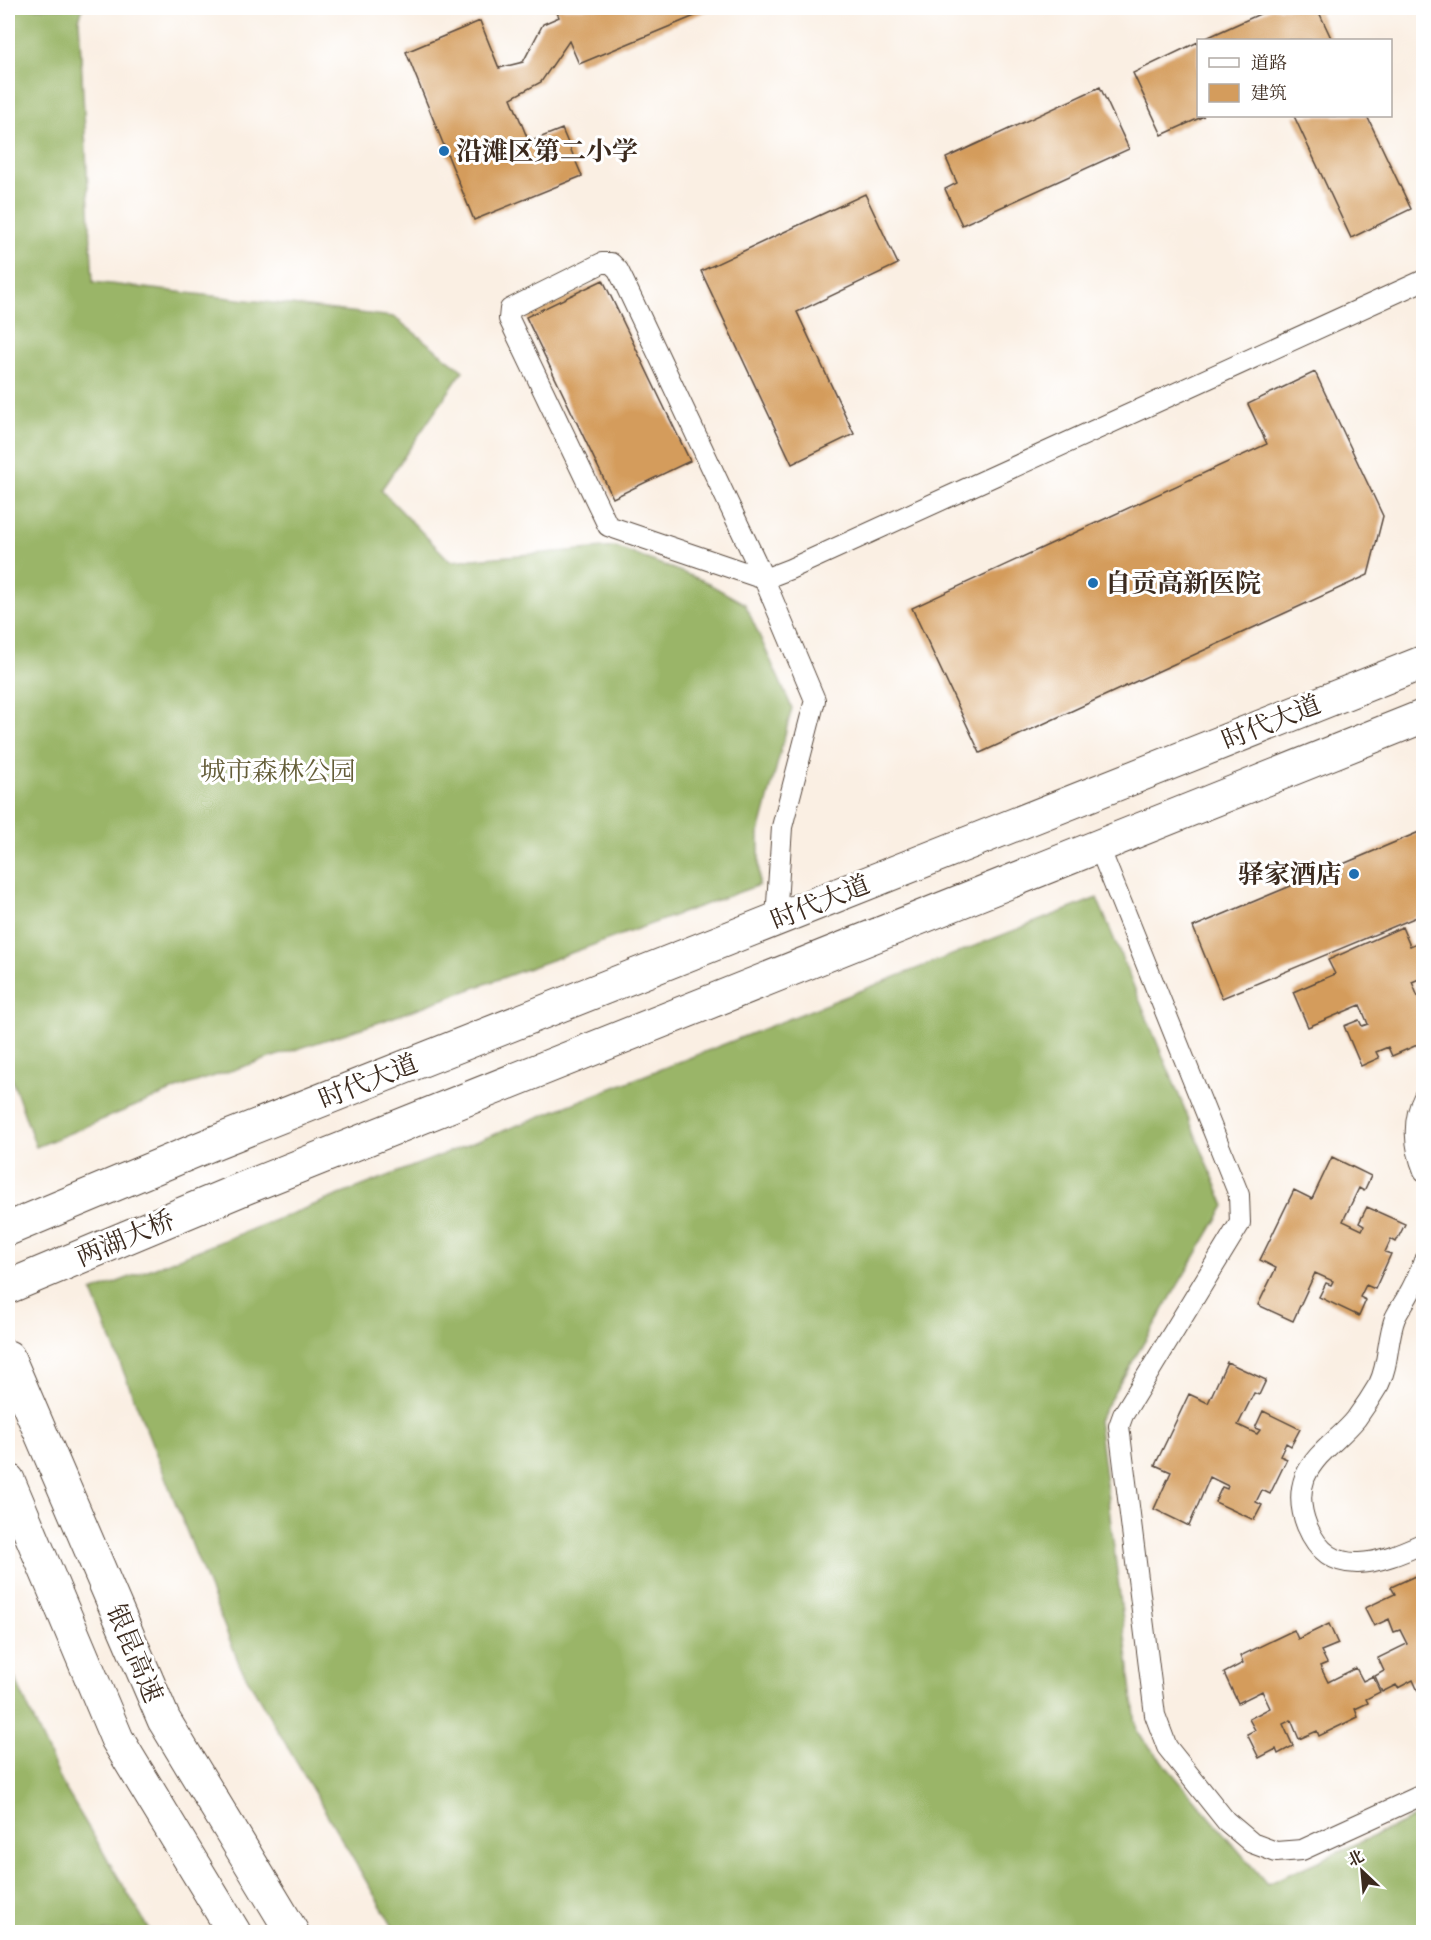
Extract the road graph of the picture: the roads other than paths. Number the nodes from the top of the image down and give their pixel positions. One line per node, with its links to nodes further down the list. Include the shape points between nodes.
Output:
1 (1424, 280): 2 (lane)
2 (764, 579): 2 (lane, via 608,525 509,319 510,309 602,263 614,265); 6 (lane, via 815,700 782,826)
3 (1424, 662): 6 (main road, 时代大道)
4 (1424, 716): 5 (main road, 时代大道)
5 (1099, 847): 9 (main road, 时代大道); 16 (lane, via 1239,1195 1239,1223 1119,1426 1155,1715 1167,1747 1226,1821 1252,1843 1276,1852 1302,1850)
6 (776, 919): 10 (main road, 时代大道)
7 (1424, 1097): 8 (lane, via 1416,1116 1416,1142)
8 (1424, 1170)
9 (242, 1189): 12 (main road, 两湖大桥)
10 (8, 1229)
11 (1424, 1261): 15 (lane, via 1395,1319 1380,1383 1355,1420 1318,1457 1305,1477 1300,1498 1310,1533 1332,1557 1366,1563)
12 (8, 1287)
13 (8, 1357): 18 (main road, 银昆高速, via 164,1720)
14 (8, 1480): 17 (main road, 银昆高速, via 117,1739)
15 (1424, 1543)
16 (1424, 1794)
17 (234, 1932)
18 (292, 1932)

